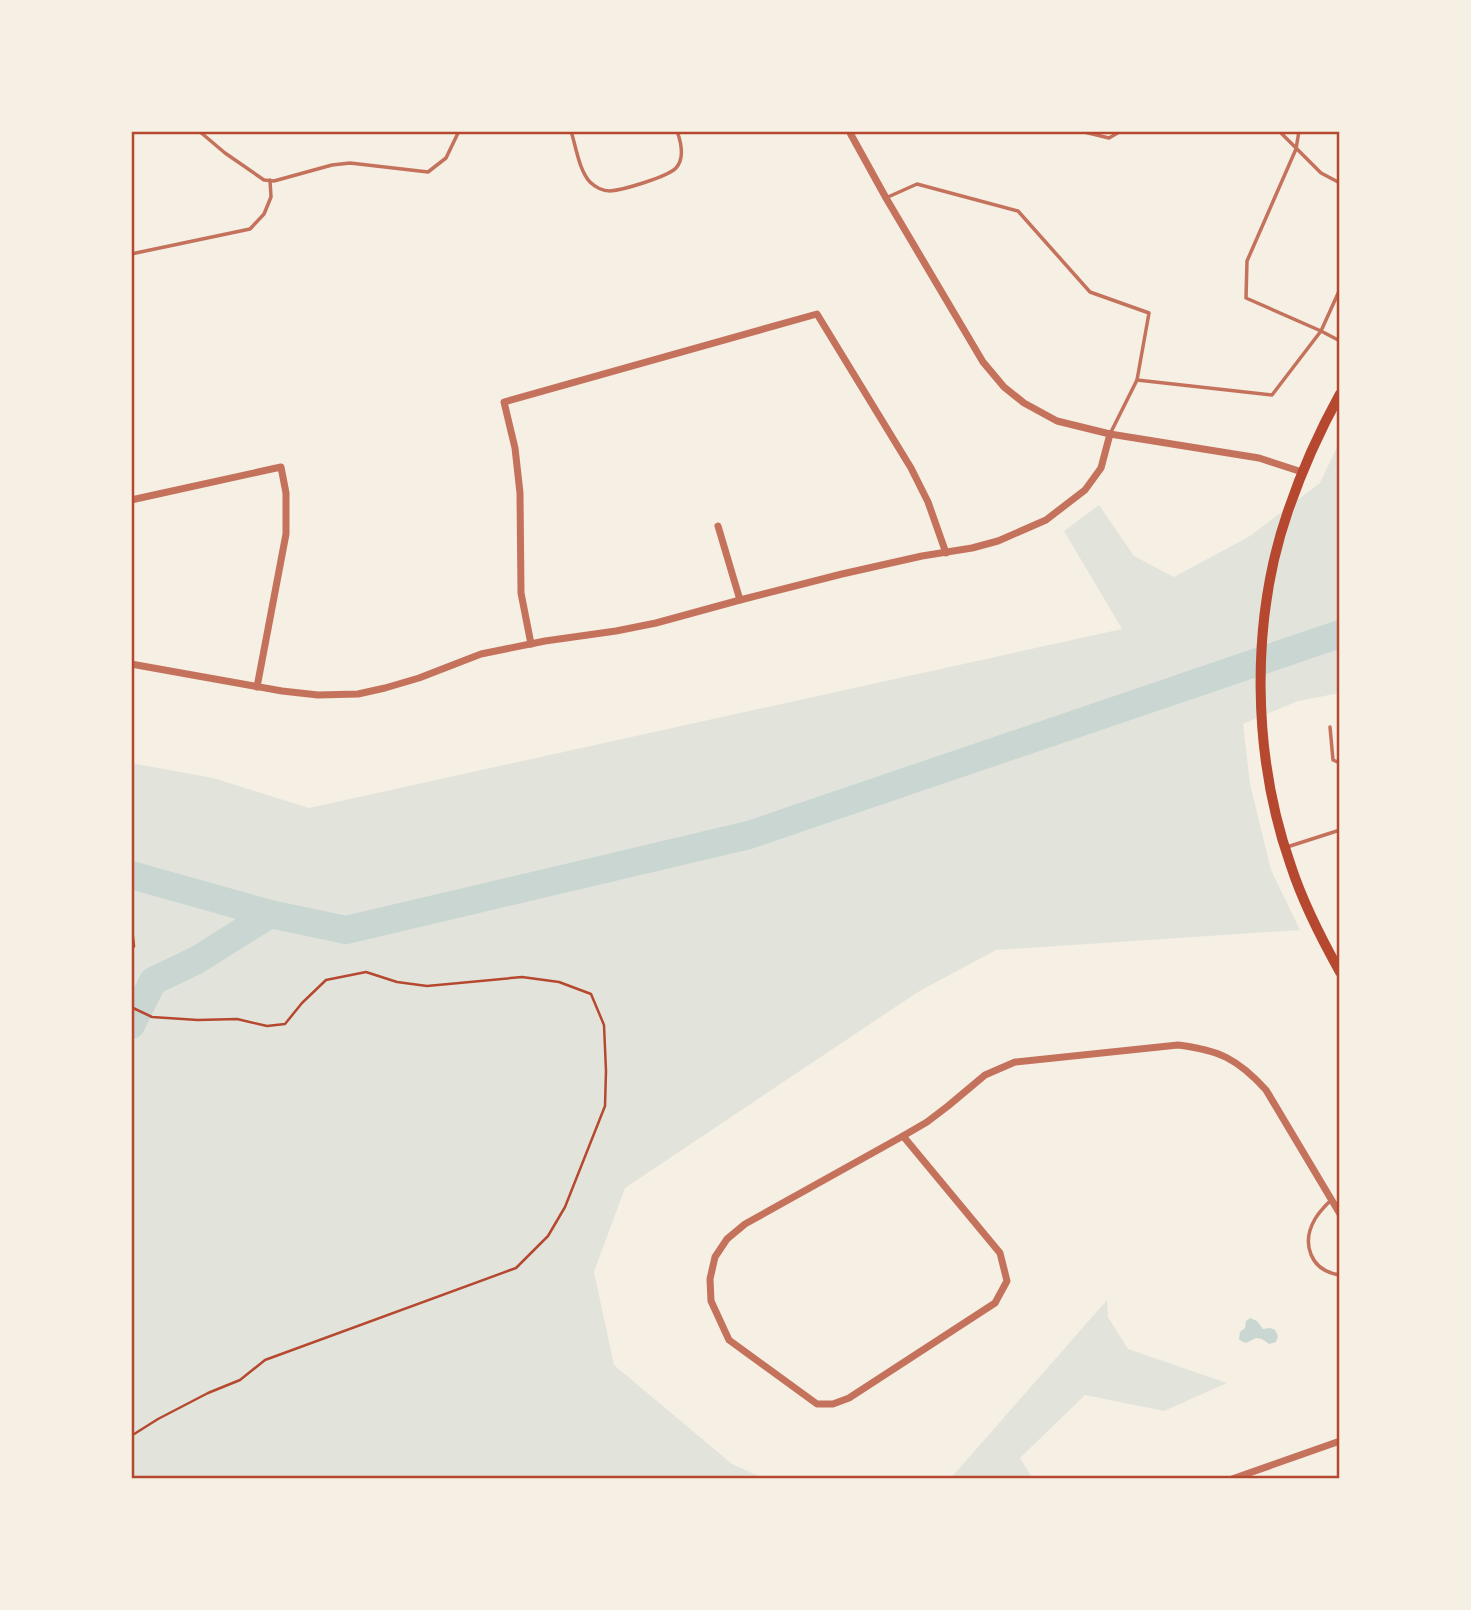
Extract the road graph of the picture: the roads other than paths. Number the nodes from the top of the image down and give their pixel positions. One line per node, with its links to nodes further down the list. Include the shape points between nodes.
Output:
1 (199, 131): 11 (lane)
2 (459, 131): 11 (lane, via 446,158 428,172 350,163)
3 (571, 131): 4 (lane, via 590,182 610,191 660,178 676,168 681,159)
4 (677, 131)
5 (849, 131): 13 (street)
6 (1080, 131): 7 (lane, via 1109,138)
7 (1121, 131)
8 (1279, 131): 10 (lane)
9 (1299, 131): 10 (lane)
10 (1296, 149): 12 (lane, via 1321,173); 16 (lane, via 1247,261 1246,298)
11 (270, 180): 14 (lane, via 271,197 264,215 250,229)
12 (1340, 183)
13 (886, 198): 18 (lane, via 917,184 1018,211 1090,292 1149,313); 20 (street, via 983,362 1004,387 1024,404 1057,421)
14 (131, 254)
15 (1340, 289): 16 (lane)
16 (1321, 331): 17 (lane); 18 (lane, via 1272,395)
17 (1340, 341)
18 (1137, 380): 20 (lane)
19 (1340, 394): 21 (main road)
20 (1110, 434): 21 (street, via 1259,458); 24 (street, via 1101,468 1085,490 1046,520 998,541)
21 (1303, 472): 32 (main road, via 1272,570 1263,629 1261,689 1267,768)
22 (131, 500): 28 (street, via 281,467 286,534)
23 (718, 526): 25 (street)
24 (946, 553): 25 (street, via 842,573); 26 (street, via 911,468 817,314 504,402 515,448 521,593)
25 (740, 600): 26 (street, via 656,623)
26 (531, 644): 28 (street, via 481,654 359,694 318,695)
27 (131, 664): 28 (street)
28 (257, 687)
29 (1330, 727): 30 (lane, via 1333,760)
30 (1340, 763)
31 (1340, 830): 32 (lane)
32 (1285, 847): 33 (main road, via 1310,914)
33 (1340, 972)
34 (903, 1136): 34 (street, via 745,1224 727,1238 715,1257 711,1301 729,1340 817,1404 849,1398 894,1369 995,1303 1007,1281 1000,1253); 35 (street, via 985,1075 1015,1062 1178,1045 1200,1048 1233,1060 1266,1090)
35 (1331, 1199): 36 (street); 37 (lane, via 1315,1219 1309,1237 1310,1256 1317,1265)
36 (1340, 1214)
37 (1340, 1275)
38 (1340, 1441): 39 (street)
39 (1231, 1479)

